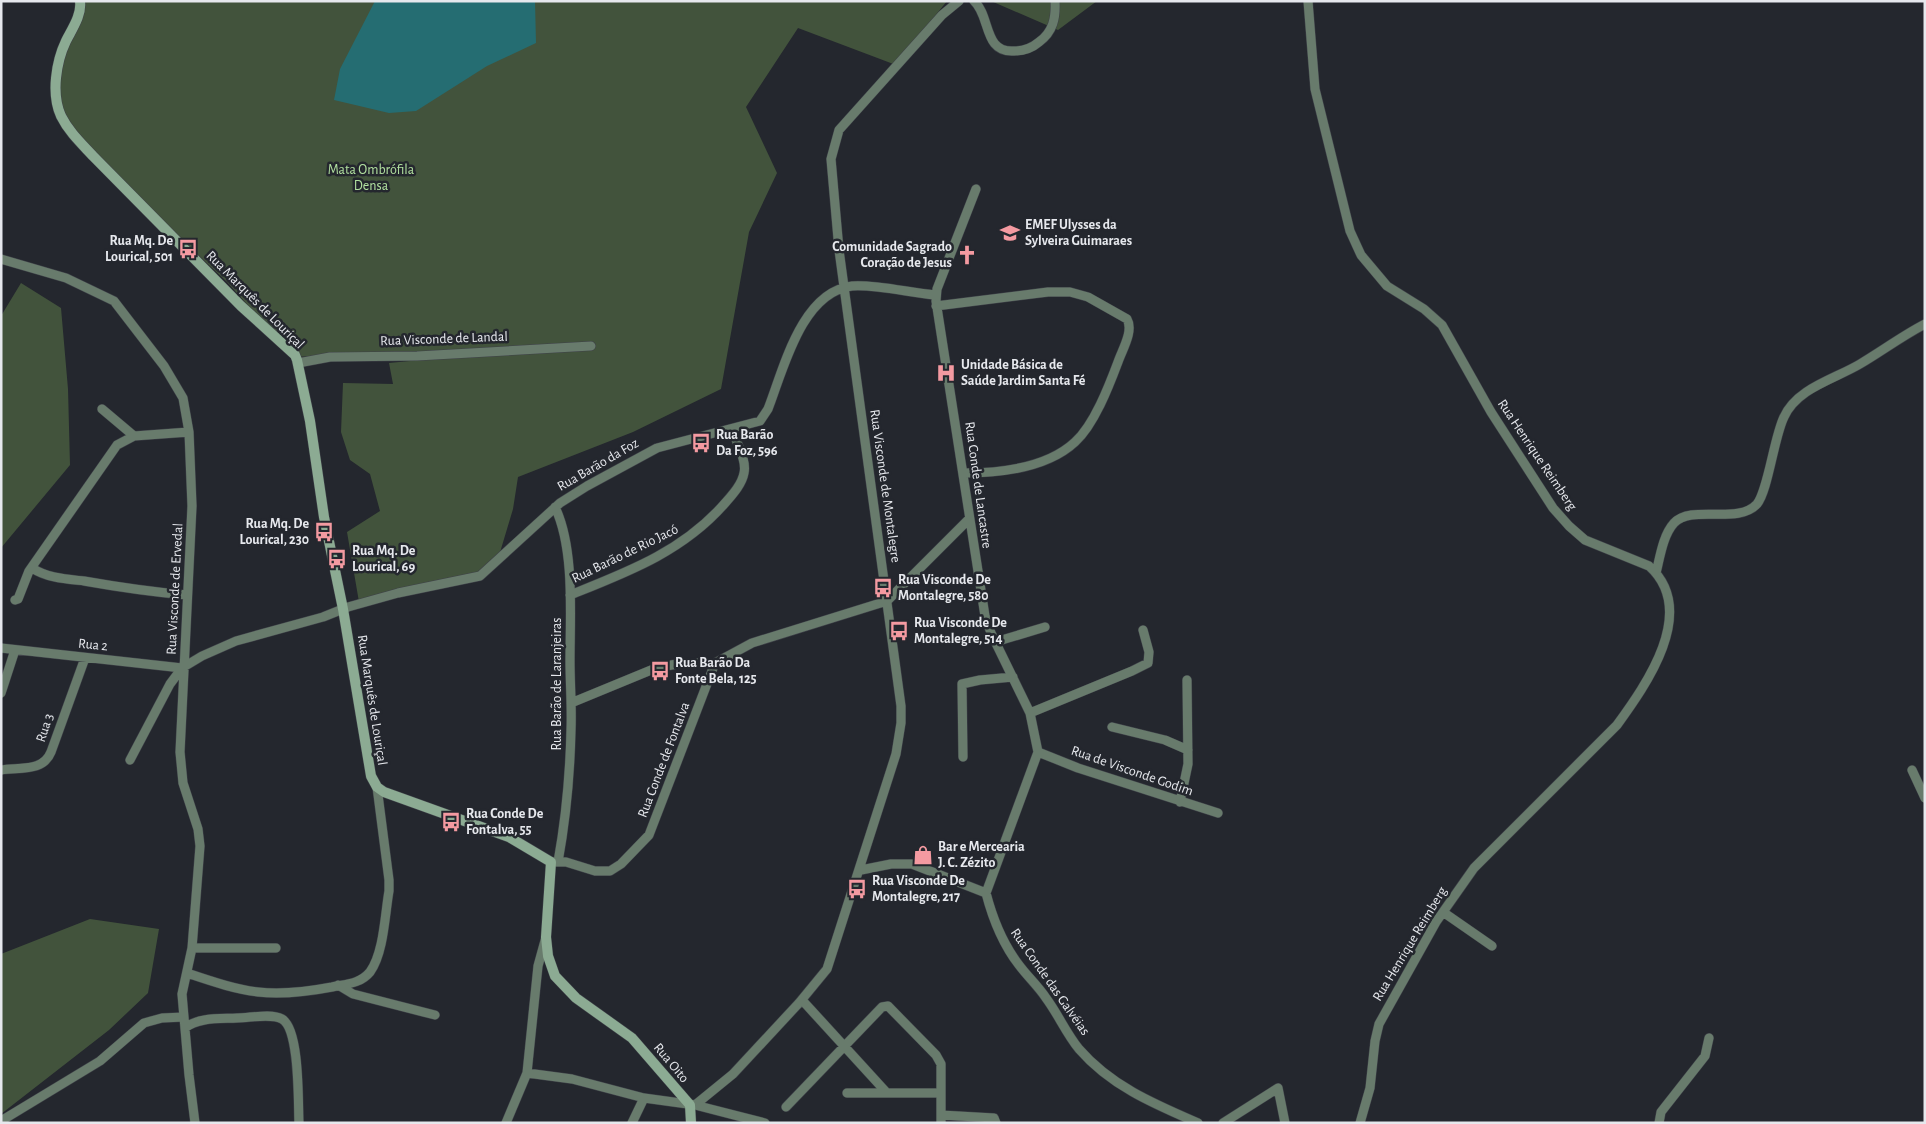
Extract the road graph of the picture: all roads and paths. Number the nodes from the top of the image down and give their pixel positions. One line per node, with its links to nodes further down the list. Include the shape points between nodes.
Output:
1 (80, 1): 13 (main road, Rua Marquês de Louriçal, via 79,15 56,71 63,120 93,156 241,306 295,355)
2 (974, 1): 3 (street, via 984,16 992,40 1000,48 1012,51 1032,46 1048,34 1054,23)
3 (1055, 1)
4 (1308, 1): 22 (street, Rua Henrique Reimberg, via 1315,89 1350,231 1361,255 1387,286 1424,309 1442,325 1491,412 1546,497 1569,526 1585,540 1629,556)
5 (957, 2): 8 (street, Rua Visconde de Montalegre, via 847,120 835,138 831,171)
6 (976, 189): 9 (street, Rua Conde de Lancastre)
7 (1, 259): 16 (street, Rua Visconde de Ervedal, via 58,275 114,301 178,388 186,408)
8 (845, 288): 9 (street, Rua Barão da Foz, via 862,286); 15 (street, Rua Barão da Foz, via 824,300 803,322 768,410 760,421); 26 (street, Rua Visconde de Montalegre)
9 (935, 295): 10 (street, Rua Conde de Lancastre)
10 (936, 306): 18 (street, Rua Conde de Lancastre); 18 (street, via 1070,292 1101,303 1130,323 1104,397 1076,442 1017,470)
11 (1925, 324): 22 (street, via 1793,402 1778,430 1757,503 1736,513 1679,519 1669,532)
12 (591, 346): 13 (street, Rua Visconde de Landal, via 417,356 330,357)
13 (298, 363): 27 (main road, Rua Marquês de Louriçal, via 324,517)
14 (102, 409): 17 (street)
15 (732, 429): 19 (street, Rua Barão da Foz, via 658,448); 24 (street, Rua Barão de Rio Jacó, via 745,467 742,479 708,522 687,540)
16 (189, 432): 17 (street); 23 (street, Rua Visconde de Ervedal, via 192,506)
17 (134, 436): 21 (street, via 117,445)
18 (964, 473): 20 (street, Rua Conde de Lancastre)
19 (555, 507): 24 (street, Rua Barão de Laranjeiras, via 563,532); 27 (street, Rua Barão da Foz, via 480,576 398,593)
20 (968, 519): 26 (street); 30 (street, Rua Conde de Lancastre, via 985,616)
21 (32, 568): 23 (street, via 42,574 62,578); 25 (street)
22 (1656, 572): 57 (street, Rua Henrique Reimberg, via 1669,607 1667,631 1659,660 1636,698 1616,725 1474,868)
23 (187, 595): 32 (street, Rua Visconde de Ervedal)
24 (570, 595): 41 (street, Rua Barão de Laranjeiras)
25 (15, 600)
26 (887, 601): 36 (street, via 752,643); 55 (street, Rua Visconde de Montalegre, via 901,723 891,774)
27 (344, 609): 34 (street, Rua Barão da Foz, via 236,640); 50 (main road, Rua Marquês de Louriçal, via 366,751 371,776)
28 (1045, 627): 30 (street)
29 (1143, 630): 42 (street, via 1149,652 1148,662)
30 (995, 642): 38 (street, Rua Conde de Lancastre)
31 (1, 648): 33 (street, Rua 2)
32 (185, 649): 34 (street); 37 (street, Rua Visconde de Ervedal)
33 (16, 650): 35 (street, Rua 2); 40 (street)
34 (202, 656): 37 (street, Rua Barão da Foz)
35 (85, 658): 37 (street, Rua 2); 48 (street, Rua 3, via 49,758 43,765)
36 (715, 663): 41 (street, via 682,663 656,668); 54 (street, Rua Conde de Fontalva, via 649,835 610,871)
37 (183, 667): 47 (street, Rua Barão da Foz, via 162,696); 60 (street, Rua Visconde de Ervedal, via 180,759 200,846)
38 (1013, 677): 42 (street, Rua Conde de Lancastre); 46 (street, via 962,684)
39 (1187, 680): 44 (street)
40 (1, 693)
41 (571, 703): 54 (street, Rua Barão de Laranjeiras, via 566,811)
42 (1030, 714): 45 (street, Rua Conde de Lancastre)
43 (1112, 727): 44 (street, via 1164,740)
44 (1188, 750): 52 (street)
45 (1038, 752): 52 (street, Rua de Visconde Godim); 56 (street)
46 (963, 757)
47 (130, 760)
48 (1, 770)
49 (1912, 770): 51 (street)
50 (377, 787): 54 (main road, Rua Conde de Fontalva, via 509,837); 63 (street, via 389,880 379,948 374,965 365,976 351,984)
51 (1925, 798)
52 (1180, 802): 53 (street, Rua de Visconde Godim)
53 (1218, 813)
54 (554, 862): 58 (main road, Rua Barão de Laranjeiras)
55 (861, 870): 56 (street, via 912,864); 64 (street, Rua Visconde de Montalegre, via 827,969)
56 (986, 893): 86 (street, Rua Conde das Galvéias, via 1002,940 1047,998 1080,1049 1133,1094)
57 (1443, 912): 59 (street); 89 (street, Rua Henrique Reimberg, via 1414,958 1380,1024 1370,1088)
58 (546, 938): 70 (street, Rua Barão de Laranjeiras, via 538,966); 75 (main road, Rua Oito, via 551,966 559,982 632,1038)
59 (1492, 946)
60 (192, 948): 61 (street); 62 (street, Rua Visconde de Ervedal)
61 (276, 948)
62 (187, 973): 63 (street, via 261,994 289,994); 66 (street, Rua Visconde de Ervedal, via 182,994)
63 (338, 986): 65 (street, via 353,994)
64 (802, 1000): 69 (street); 75 (street, Rua Visconde de Montalegre, via 732,1074)
65 (435, 1015)
66 (184, 1018): 67 (street, Rua Visconde de Ervedal); 78 (street, via 162,1018 144,1023 100,1061)
67 (185, 1028): 79 (street, Rua Visconde de Ervedal); 80 (street, via 192,1023 220,1019 273,1016 285,1021 290,1028 298,1078)
68 (1709, 1038): 90 (street, via 1705,1056 1661,1112)
69 (844, 1046): 72 (street); 73 (street, via 882,1007 888,1006 936,1055 941,1064); 76 (street)
70 (527, 1073): 74 (street, via 572,1079); 81 (street, Rua Barão de Laranjeiras)
71 (847, 1093): 72 (street)
72 (887, 1093): 73 (street)
73 (940, 1093): 77 (street)
74 (644, 1098): 75 (street); 82 (street)
75 (693, 1105): 83 (main road); 84 (street)
76 (786, 1107)
77 (941, 1119): 85 (street, via 994,1118)
78 (1, 1121)
79 (195, 1123)
80 (299, 1123)
81 (506, 1123)
82 (632, 1123)
83 (691, 1123)
84 (765, 1123)
85 (996, 1123)
86 (1198, 1123)
87 (1223, 1123): 88 (street, via 1278,1088)
88 (1285, 1123)
89 (1360, 1123)
90 (1658, 1123)

